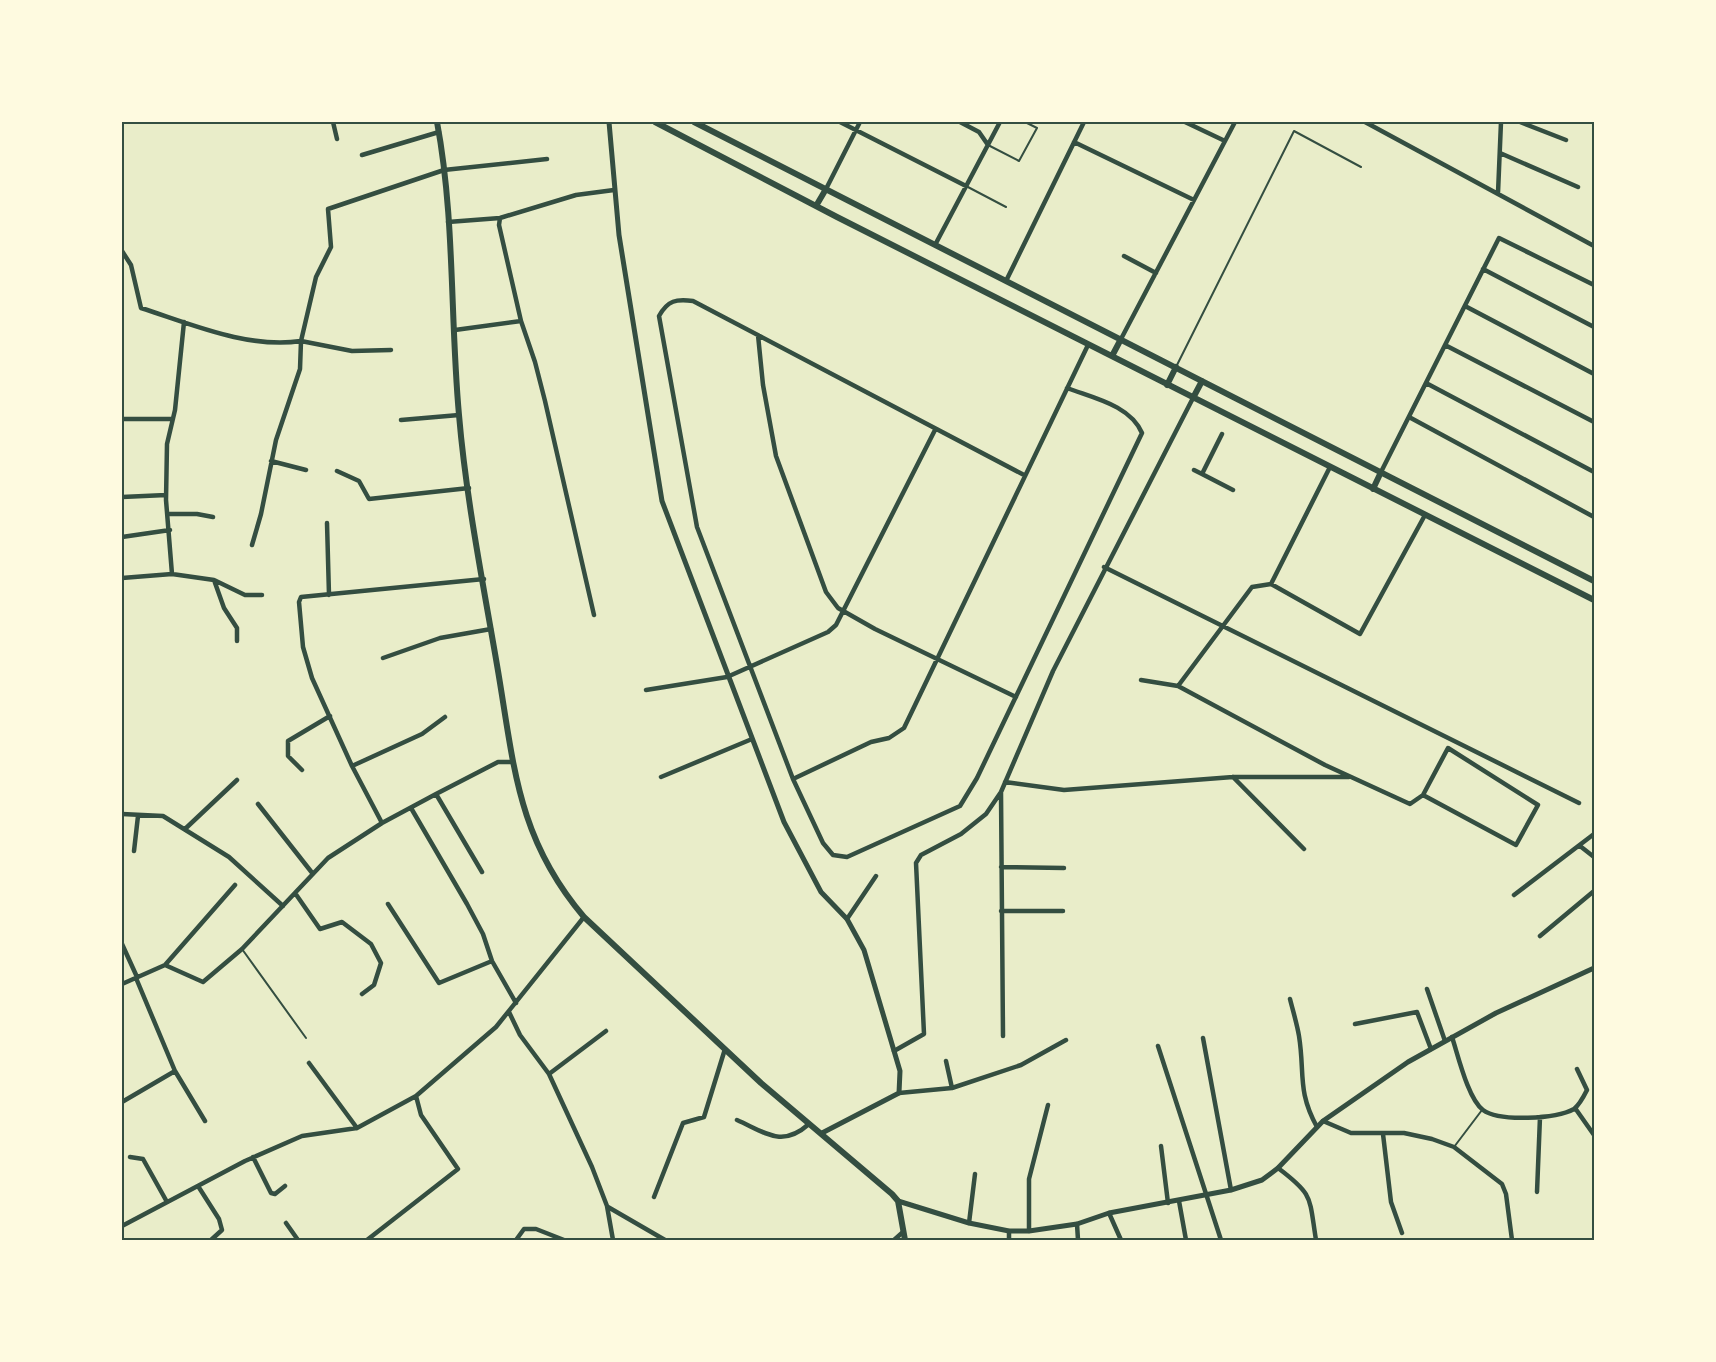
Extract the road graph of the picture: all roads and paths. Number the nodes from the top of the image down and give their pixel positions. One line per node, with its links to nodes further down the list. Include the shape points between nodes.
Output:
1 (333, 122): 19 (street)
2 (437, 122): 18 (main road)
3 (609, 122): 32 (street)
4 (655, 122): 35 (main road)
5 (694, 122): 31 (main road)
6 (840, 122): 17 (street)
7 (860, 122): 17 (street)
8 (960, 122): 23 (street, via 979,132)
9 (1000, 122): 23 (street)
10 (1025, 122): 23 (lane, via 1037,128 1018,161)
11 (1084, 122): 22 (street)
12 (1185, 122): 21 (street)
13 (1235, 122): 21 (street)
14 (1365, 122): 33 (street)
15 (1501, 122): 24 (street)
16 (1520, 122): 20 (street)
17 (856, 130): 29 (street); 31 (street)
18 (439, 132): 25 (street); 28 (main road)
19 (337, 139)
20 (1566, 140)
21 (1225, 141): 34 (street)
22 (1074, 142): 34 (street); 45 (street)
23 (988, 145): 29 (street)
24 (1500, 153): 30 (street); 33 (street)
25 (362, 155)
26 (547, 159): 28 (street)
27 (1361, 167): 59 (lane, via 1294,131)
28 (444, 170): 38 (main road); 54 (street, via 328,209 331,247 316,277)
29 (966, 186): 36 (lane); 39 (street)
30 (1578, 187)
31 (825, 189): 35 (main road); 39 (main road)
32 (614, 190): 37 (street, via 576,195); 114 (street, via 662,501)
33 (1498, 193): 40 (street)
34 (1194, 200): 44 (street)
35 (816, 206): 55 (main road)
36 (1006, 207)
37 (500, 218): 38 (street); 48 (street)
38 (448, 222): 51 (main road)
39 (935, 244): 45 (main road)
40 (1594, 246)
41 (122, 251): 49 (street, via 131,265 141,308)
42 (1124, 256): 44 (street)
43 (1483, 269): 46 (street, via 1499,238); 47 (street); 50 (street)
44 (1156, 273): 53 (street)
45 (1006, 281): 53 (main road)
46 (1594, 285)
47 (1464, 306): 56 (street); 60 (street)
48 (520, 321): 51 (street); 107 (street, via 535,362)
49 (184, 322): 54 (street, via 276,344); 69 (street)
50 (1594, 327)
51 (455, 330): 66 (main road)
52 (758, 335): 72 (street); 106 (street, via 763,385 781,475 826,592); 113 (street, via 693,300 667,303 659,316 695,519)
53 (1121, 339): 58 (main road); 59 (main road)
54 (301, 340): 57 (street, via 352,351); 74 (street, via 300,369)
55 (1088, 345): 58 (main road); 64 (street)
56 (1445, 345): 62 (street); 71 (street)
57 (391, 350)
58 (1112, 357): 63 (main road)
59 (1176, 367): 61 (main road); 63 (main road)
60 (1594, 374)
61 (1202, 381): 65 (main road); 79 (main road)
62 (1426, 383): 67 (street); 80 (street)
63 (1167, 385): 65 (main road)
64 (1067, 388): 82 (street); 118 (street, via 1124,411 1142,433)
65 (1193, 398): 75 (main road); 96 (street)
66 (459, 415): 70 (street); 83 (main road)
67 (1409, 417): 79 (street); 90 (street)
68 (122, 419): 69 (street)
69 (173, 419): 86 (street, via 167,444)
70 (401, 420)
71 (1594, 422)
72 (935, 430): 82 (street); 106 (street)
73 (1222, 434): 81 (street)
74 (271, 461): 76 (street); 95 (street)
75 (1330, 467): 84 (main road); 102 (street)
76 (306, 470)
77 (1194, 470): 81 (street)
78 (337, 471): 83 (street, via 359,481 369,499)
79 (1381, 472): 84 (main road); 101 (main road)
80 (1594, 472)
81 (1202, 474): 85 (street)
82 (1024, 476): 112 (street)
83 (469, 488): 99 (main road)
84 (1373, 489): 89 (main road)
85 (1233, 490)
86 (166, 495): 87 (street); 88 (street)
87 (122, 497)
88 (168, 514): 91 (street); 93 (street)
89 (1425, 515): 102 (street, via 1360,634); 105 (main road)
90 (1594, 517)
91 (213, 518)
92 (327, 523): 104 (street)
93 (170, 530): 94 (street); 97 (street)
94 (122, 537)
95 (252, 545)
96 (1104, 567): 108 (street); 130 (street)
97 (172, 574): 98 (street); 100 (street)
98 (122, 578)
99 (484, 579): 104 (street); 109 (main road)
100 (214, 580): 103 (street, via 245,595); 110 (street, via 224,608 237,628)
101 (1594, 581)
102 (1271, 584): 108 (street, via 1252,587)
103 (262, 595)
104 (329, 595): 119 (street, via 301,597 299,602 303,647)
105 (1594, 600)
106 (842, 610): 112 (street); 113 (street, via 828,632)
107 (594, 615)
108 (1220, 627): 116 (street); 134 (street)
109 (491, 629): 111 (street, via 440,638); 122 (main road)
110 (237, 641)
111 (383, 658)
112 (935, 659): 118 (street); 128 (street, via 904,728 890,738 871,742)
113 (752, 666): 114 (street); 128 (street)
114 (728, 677): 117 (street); 121 (street)
115 (1141, 680): 116 (street)
116 (1179, 686): 127 (street)
117 (646, 690)
118 (1016, 697): 128 (street, via 960,806 847,857 832,855 827,850)
119 (330, 716): 123 (street); 124 (street, via 288,741 288,756)
120 (445, 717): 123 (street, via 422,734)
121 (752, 739): 125 (street); 160 (street, via 784,822 821,892)
122 (511, 762): 132 (street, via 498,762); 159 (main road, via 531,829 549,869)
123 (352, 766): 139 (street)
124 (302, 770)
125 (662, 777)
126 (1233, 777): 127 (street); 130 (street, via 1064,790); 143 (street)
127 (1352, 777): 133 (street, via 1410,804)
128 (793, 779)
129 (237, 780): 140 (street)
130 (1005, 782): 131 (street)
131 (1001, 792): 146 (street); 185 (street, via 986,814 961,834 921,855 916,863 924,1034)
132 (436, 794): 136 (street); 148 (street)
133 (1423, 795): 133 (street, via 1448,748 1538,805 1516,845)
134 (1579, 803)
135 (258, 804): 149 (street)
136 (411, 808): 139 (street); 164 (street, via 468,904)
137 (122, 814): 138 (street)
138 (138, 816): 140 (street, via 163,816); 144 (street)
139 (382, 823): 149 (street, via 328,858)
140 (185, 829): 156 (street, via 230,857)
141 (1594, 834): 142 (street)
142 (1580, 846): 145 (street); 154 (street)
143 (1304, 849)
144 (134, 851)
145 (1594, 857)
146 (1001, 867): 147 (street); 157 (street)
147 (1064, 868)
148 (482, 872)
149 (313, 874): 153 (street)
150 (876, 876): 160 (street)
151 (235, 885): 165 (street)
152 (1594, 891): 161 (street)
153 (295, 893): 156 (street); 170 (street, via 320,928 342,922 371,944 381,963 375,985)
154 (1514, 895)
155 (388, 904): 164 (street, via 439,983)
156 (283, 906): 163 (street)
157 (1001, 911): 158 (street); 176 (street)
158 (1063, 911)
159 (584, 917): 172 (street); 183 (main road)
160 (847, 919): 185 (street, via 864,950)
161 (1540, 936)
162 (122, 944): 167 (street)
163 (242, 949): 165 (street, via 203,982); 178 (lane)
164 (492, 961): 172 (street)
165 (165, 965): 167 (street)
166 (1594, 968): 177 (street)
167 (137, 978): 168 (street); 189 (street)
168 (122, 984)
169 (1427, 989): 181 (street)
170 (362, 994)
171 (1290, 999): 203 (street, via 1299,1036 1302,1088)
172 (516, 1003): 173 (street)
173 (509, 1012): 190 (street, via 520,1035); 193 (street)
174 (1355, 1024): 184 (street, via 1418,1012)
175 (606, 1031): 190 (street)
176 (1003, 1036)
177 (1452, 1037): 181 (street); 197 (street, via 1472,1095)
178 (306, 1038)
179 (1203, 1038): 216 (street)
180 (1066, 1040): 191 (street, via 1020,1065)
181 (1445, 1041): 184 (street)
182 (1158, 1046): 218 (street)
183 (725, 1049): 202 (main road); 219 (street, via 704,1117 682,1123)
184 (1431, 1049): 201 (street)
185 (894, 1051): 192 (street, via 900,1071)
186 (946, 1061): 191 (street)
187 (309, 1063): 204 (street)
188 (1577, 1069): 196 (street, via 1587,1090)
189 (175, 1071): 194 (street); 200 (street)
190 (549, 1074): 224 (street)
191 (952, 1088): 192 (street)
192 (899, 1093): 205 (street)
193 (416, 1096): 204 (street); 236 (street, via 421,1115 458,1169)
194 (122, 1102)
195 (1047, 1105): 231 (street, via 1029,1179)
196 (1575, 1108): 198 (street); 207 (street)
197 (1482, 1110): 198 (street, via 1495,1116); 209 (lane)
198 (1540, 1117): 217 (street)
199 (737, 1120): 202 (street, via 777,1138 799,1133)
200 (204, 1121)
201 (1323, 1121): 203 (street); 206 (street, via 1351,1133)
202 (809, 1124): 205 (main road)
203 (1317, 1126): 212 (street)
204 (357, 1128): 211 (street, via 302,1136)
205 (822, 1133): 220 (main road)
206 (1383, 1134): 209 (street, via 1404,1133); 233 (street, via 1391,1202)
207 (1594, 1135)
208 (1161, 1146): 223 (street)
209 (1454, 1147): 249 (street, via 1502,1184)
210 (130, 1157): 222 (street, via 143,1159)
211 (253, 1157): 214 (street); 215 (street, via 271,1193)
212 (1278, 1168): 216 (street, via 1262,1179); 248 (street, via 1308,1195)
213 (975, 1174): 227 (street)
214 (198, 1186): 222 (street); 234 (street, via 222,1230)
215 (285, 1186)
216 (1231, 1190): 218 (street)
217 (1538, 1192)
218 (1204, 1196): 221 (street); 247 (street)
219 (654, 1197)
220 (898, 1201): 227 (street); 232 (main road)
221 (1179, 1201): 223 (street); 246 (street)
222 (166, 1202): 229 (street)
223 (1168, 1203): 225 (street)
224 (607, 1206): 239 (street); 240 (street)
225 (1109, 1213): 228 (street); 245 (street)
226 (286, 1222): 235 (street)
227 (969, 1223): 230 (street)
228 (1077, 1224): 231 (street); 244 (street)
229 (122, 1226)
230 (1009, 1231): 231 (street); 243 (street)
231 (1029, 1231)
232 (903, 1232): 241 (street); 242 (main road)
233 (1402, 1233)
234 (211, 1240)
235 (298, 1240)
236 (367, 1240)
237 (516, 1240): 238 (street, via 524,1229 536,1229)
238 (564, 1240)
239 (613, 1240)
240 (665, 1240)
241 (894, 1240)
242 (905, 1240)
243 (1009, 1240)
244 (1078, 1240)
245 (1121, 1240)
246 (1186, 1240)
247 (1221, 1240)
248 (1316, 1240)
249 (1512, 1240)

